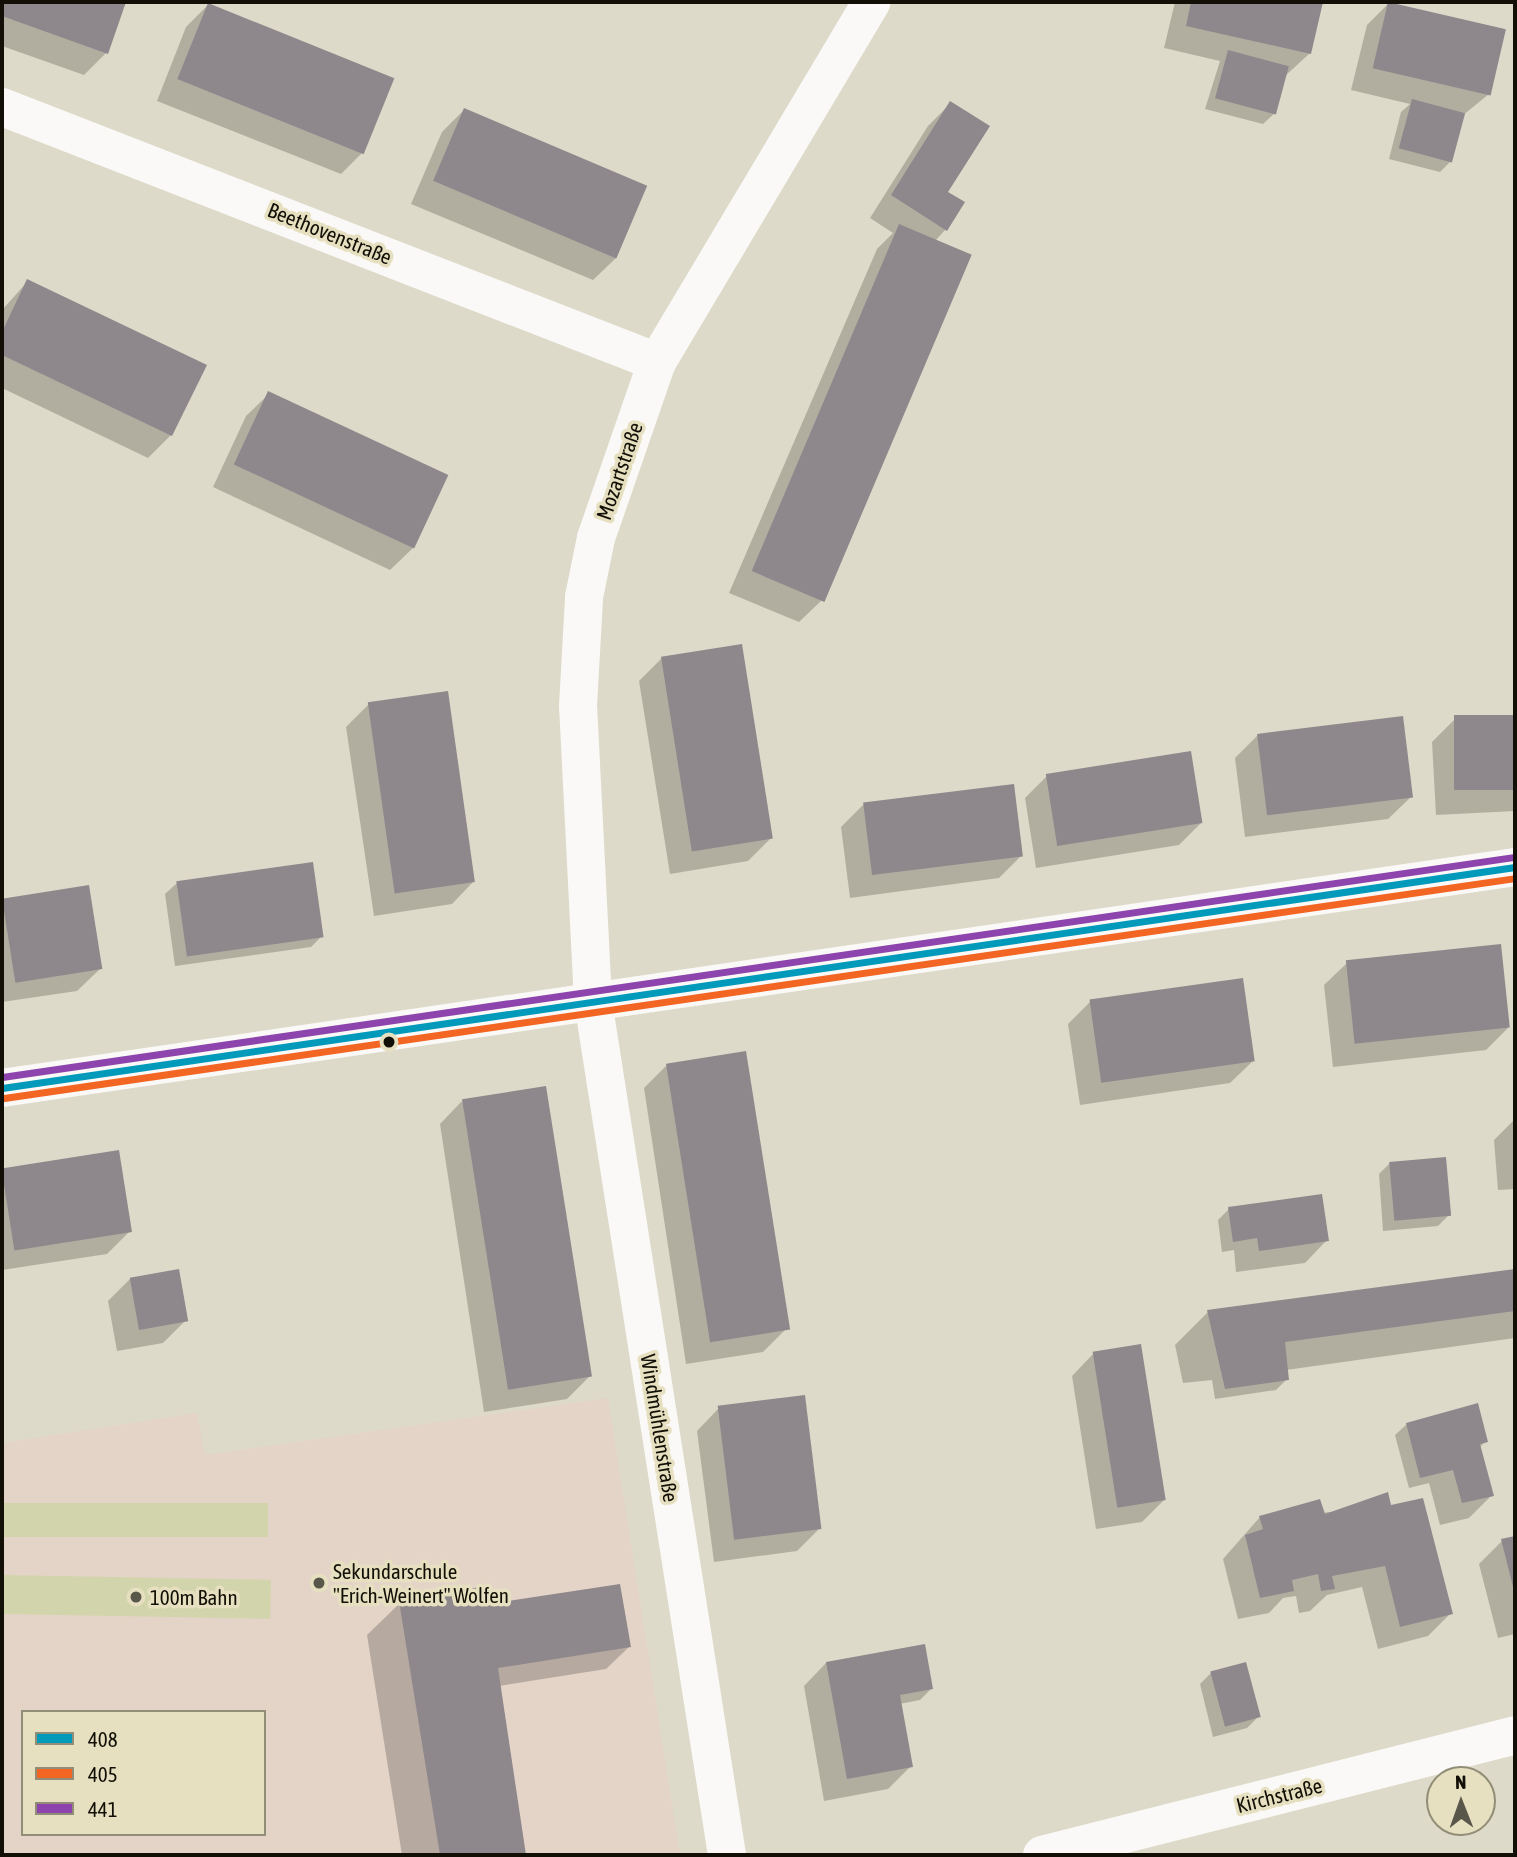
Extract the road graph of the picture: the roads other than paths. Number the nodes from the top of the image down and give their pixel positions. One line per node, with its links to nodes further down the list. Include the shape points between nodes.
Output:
1 (872, 2): 3 (street, Mozartstraße)
2 (2, 107): 3 (street, Beethovenstraße)
3 (657, 362): 5 (street, Mozartstraße, via 596,538 584,597 578,706)
4 (1515, 867): 5 (street)
5 (593, 1001): 6 (street); 8 (street, Windmühlenstraße)
6 (2, 1088)
7 (1515, 1735): 9 (street, Kirchstraße)
8 (727, 1855)
9 (1042, 1855)

